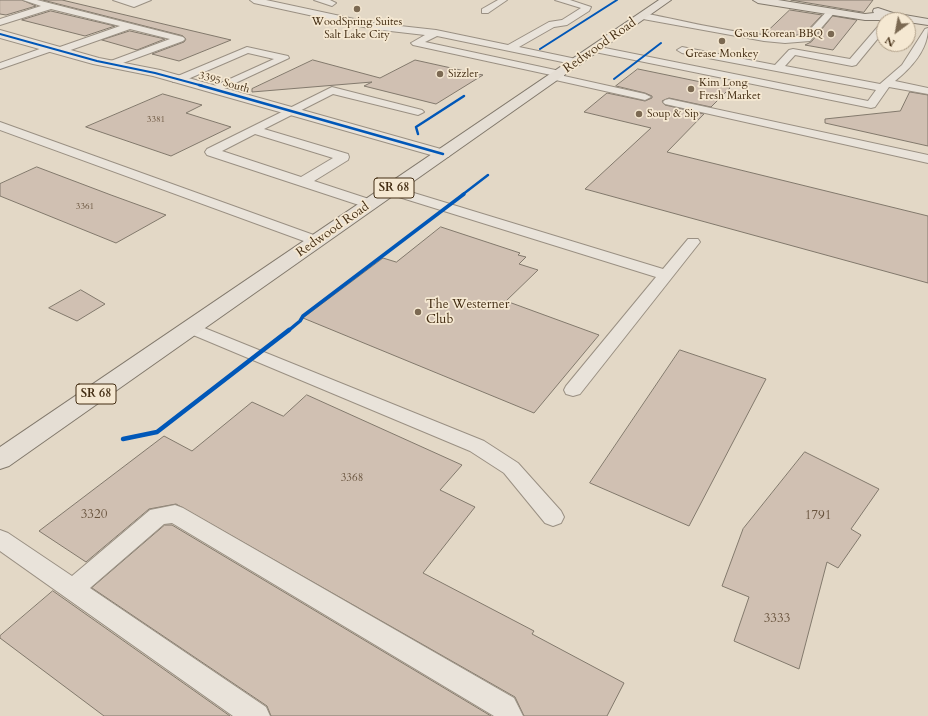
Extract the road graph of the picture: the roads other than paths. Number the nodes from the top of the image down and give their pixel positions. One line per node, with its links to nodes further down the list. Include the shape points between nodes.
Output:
1 (27, 0): 12 (lane)
2 (117, 0): 3 (lane, via 134,4)
3 (146, 0)
4 (254, 0): 24 (lane, via 373,26)
5 (318, 0): 11 (lane)
6 (503, 0): 13 (lane)
7 (559, 0): 27 (lane, via 587,6 564,23 552,24)
8 (666, 0): 16 (main road, Redwood Road / SR 68)
9 (758, 0): 14 (main road)
10 (815, 0): 15 (main road)
11 (332, 3)
12 (51, 6): 19 (lane); 21 (lane)
13 (485, 11)
14 (831, 12): 17 (main road); 22 (lane, via 807,39 785,40)
15 (879, 12)
16 (643, 16): 22 (lane); 29 (main road, Redwood Road / SR 68)
17 (876, 17)
18 (916, 21): 20 (main road)
19 (0, 22)
20 (928, 22)
21 (130, 26): 28 (lane); 33 (lane, via 180,39)
22 (709, 28): 30 (lane)
23 (928, 31): 38 (lane, via 906,67)
24 (436, 33): 27 (lane); 36 (lane, via 416,43)
25 (0, 34): 28 (street, 3395 South)
26 (876, 34): 35 (lane, via 852,63 793,52)
27 (510, 48): 31 (lane)
28 (56, 49): 33 (street, 3395 South); 34 (lane)
29 (595, 49): 31 (main road, Redwood Road / SR 68); 32 (lane)
30 (682, 50): 32 (lane); 35 (lane)
31 (577, 62): 36 (main road, Redwood Road / SR 68)
32 (665, 63): 38 (lane, via 871,105)
33 (112, 64): 37 (street, 3395 South)
34 (1, 65)
35 (778, 68): 38 (lane)
36 (557, 75): 41 (lane); 47 (main road, Redwood Road / SR 68)
37 (177, 80): 39 (street, 3395 South); 39 (lane, via 247,50 284,58)
38 (884, 86): 40 (lane)
39 (214, 90): 43 (street, 3395 South)
40 (928, 91)
41 (645, 97)
42 (669, 102): 48 (lane)
43 (291, 111): 44 (lane, via 332,90); 46 (lane); 47 (street, 3395 South)
44 (418, 112)
45 (0, 126): 52 (lane)
46 (254, 130): 49 (lane, via 343,157); 49 (lane, via 211,152)
47 (443, 154): 50 (main road, Redwood Road / SR 68)
48 (928, 159)
49 (303, 182): 51 (lane)
50 (391, 190): 51 (main road, Redwood Road / SR 68); 54 (lane)
51 (370, 204): 52 (main road, Redwood Road / SR 68)
52 (317, 241): 55 (main road, Redwood Road / SR 68)
53 (693, 242): 54 (lane)
54 (667, 275): 56 (lane)
55 (192, 328): 57 (main road, Redwood Road / SR 68); 58 (lane, via 477,446 511,468)
56 (573, 390)
57 (0, 460)
58 (553, 517)
59 (0, 539): 60 (lane)
60 (74, 588): 61 (lane); 62 (lane, via 158,516 175,514 504,707)
61 (256, 716)
62 (509, 716)

